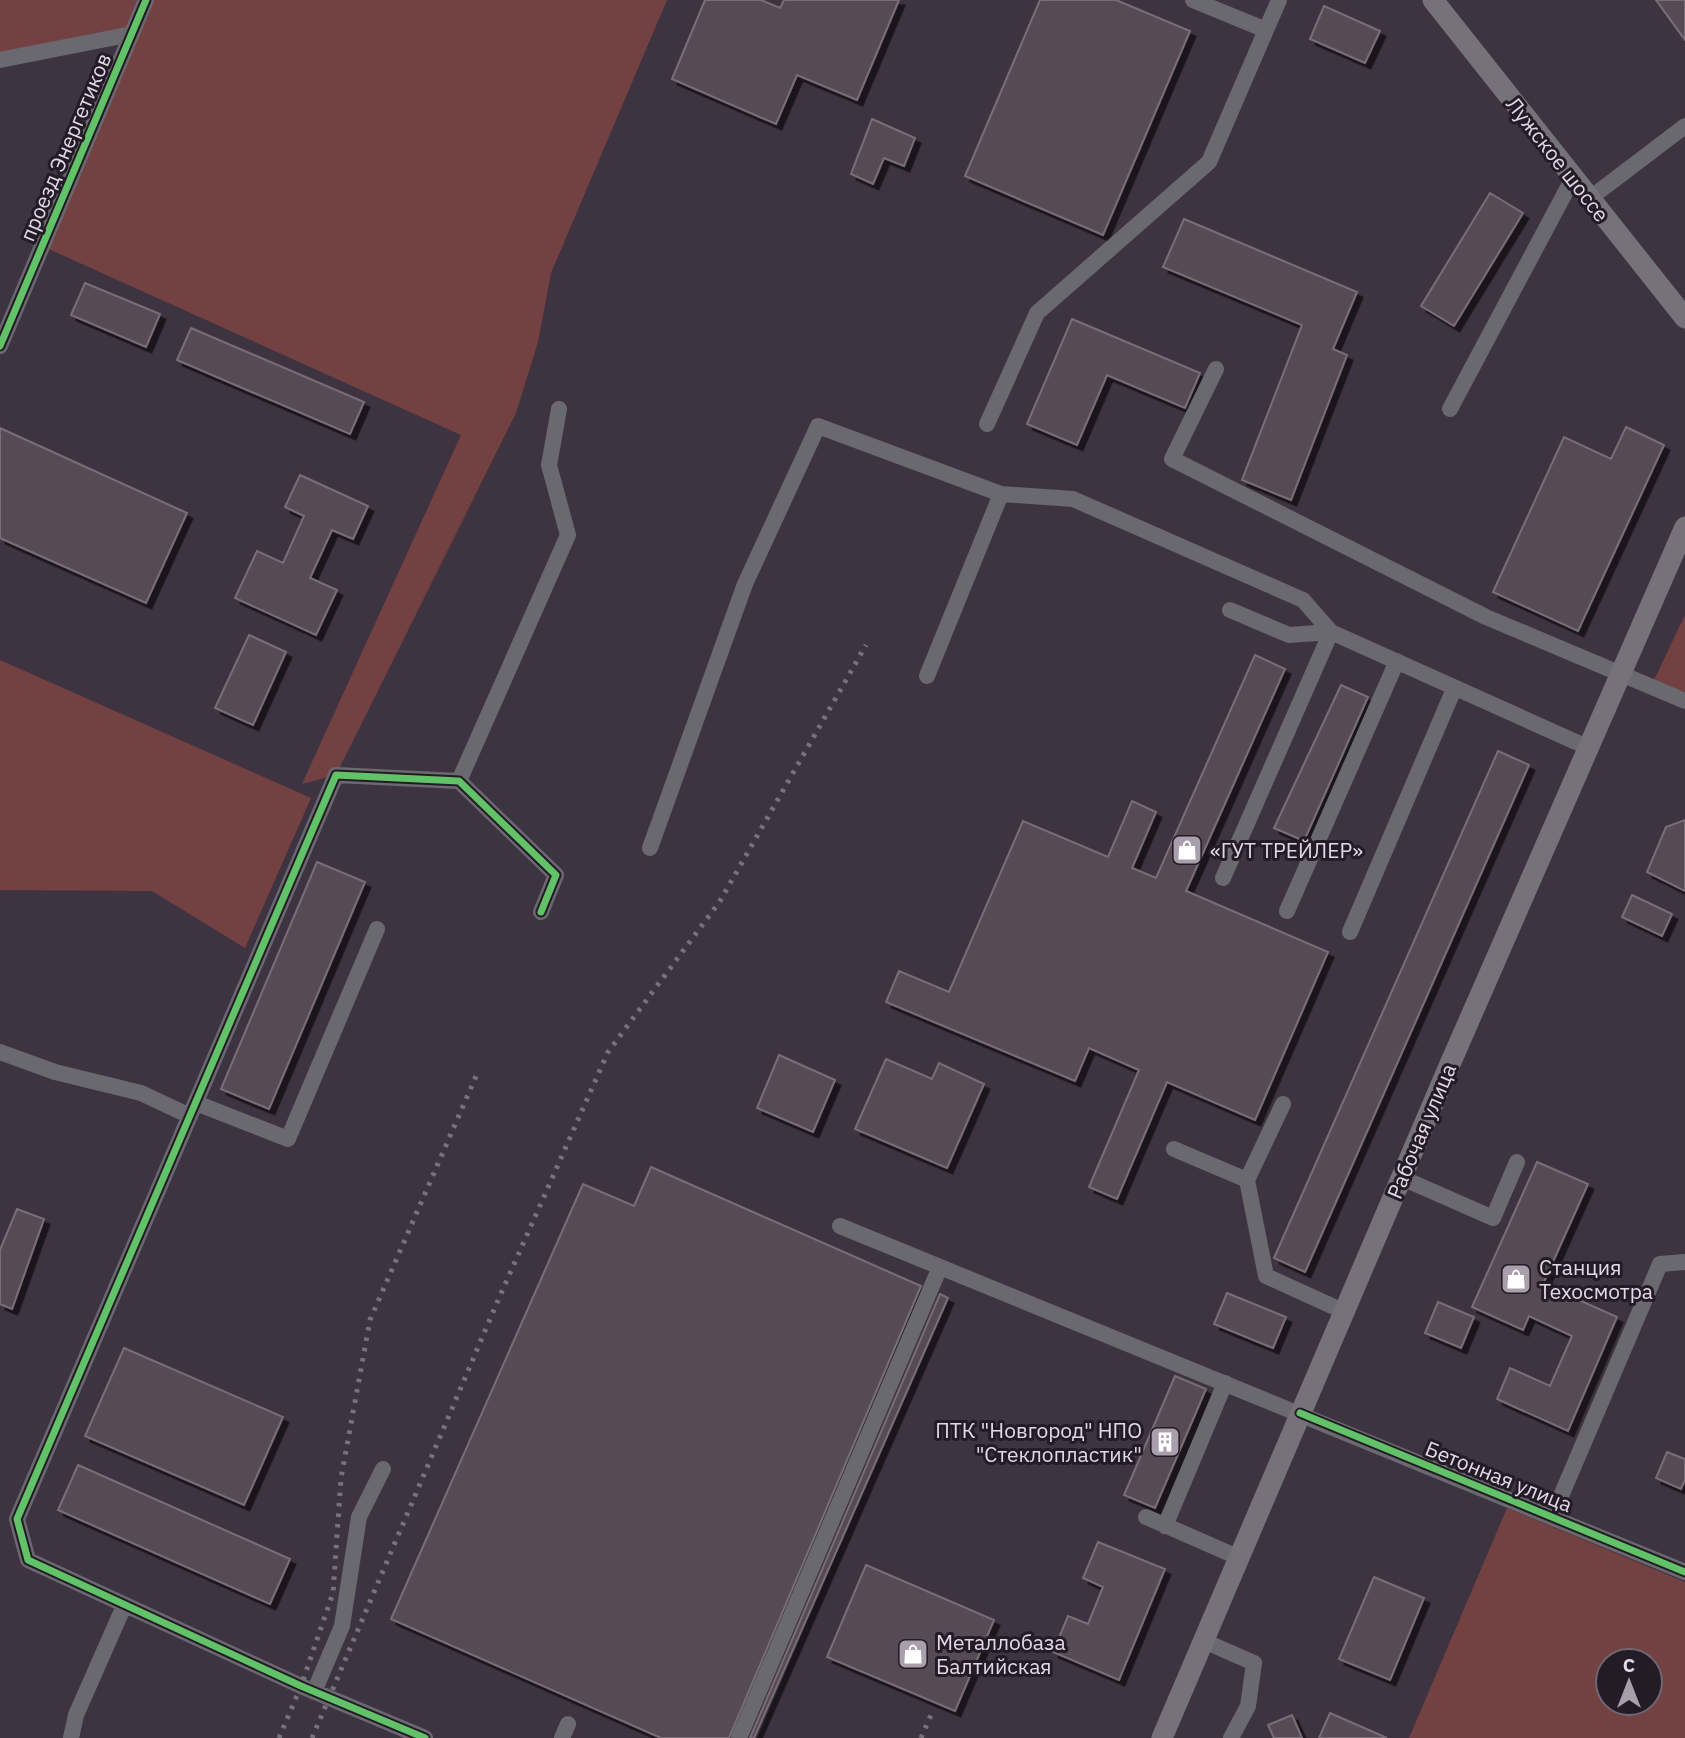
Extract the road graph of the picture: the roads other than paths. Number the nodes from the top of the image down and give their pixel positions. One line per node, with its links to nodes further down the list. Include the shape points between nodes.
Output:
1 (146, 0): 6 (street, проезд Энергетиков)
2 (1193, 0): 5 (street)
3 (1279, 0): 5 (street)
4 (1433, 0): 9 (main road, Лужское шоссе)
5 (1266, 30): 16 (street, via 1209,162 1037,313)
6 (132, 34): 7 (street); 12 (street, проезд Энергетиков)
7 (0, 60)
8 (1685, 126): 10 (street)
9 (1573, 178): 10 (main road, Лужское шоссе); 15 (street)
10 (1589, 199): 11 (main road, Лужское шоссе)
11 (1685, 318)
12 (0, 346)
13 (1216, 369): 22 (street, via 1172,459 1486,617)
14 (559, 409): 27 (street, via 549,465 568,535)
15 (1450, 409)
16 (988, 424)
17 (1001, 494): 20 (street, via 1073,499 1303,600); 23 (street); 28 (street, via 818,426 745,584)
18 (1685, 527): 22 (main road, Рабочая улица)
19 (1230, 610): 20 (street, via 1290,635)
20 (1331, 632): 21 (street); 29 (street)
21 (1397, 661): 24 (street); 30 (street)
22 (1619, 675): 25 (street); 26 (main road, Рабочая улица)
23 (927, 676)
24 (1454, 689): 26 (street); 33 (street)
25 (1685, 701)
26 (1587, 747): 39 (main road, Рабочая улица)
27 (459, 781): 31 (street, via 556,875); 36 (street, via 336,775)
28 (650, 848)
29 (1223, 878)
30 (1287, 911)
31 (541, 912)
32 (377, 929): 36 (street, via 288,1139)
33 (1350, 932)
34 (0, 1052): 36 (street, via 55,1072)
35 (1283, 1104): 40 (street)
36 (193, 1109): 53 (street, via 17,1519 28,1560)
37 (1174, 1149): 40 (street)
38 (1517, 1161): 39 (street, via 1493,1218)
39 (1402, 1178): 44 (main road, Рабочая улица)
40 (1247, 1180): 44 (street, via 1266,1276)
41 (840, 1226): 43 (street, Бетонная улица)
42 (1685, 1262): 49 (street, via 1660,1264)
43 (940, 1266): 45 (street, Бетонная улица); 58 (street)
44 (1345, 1312): 46 (main road, Рабочая улица)
45 (1225, 1383): 46 (street, Бетонная улица); 50 (street)
46 (1300, 1413): 49 (street, Бетонная улица); 51 (main road, Рабочая улица)
47 (383, 1469): 55 (street, via 359,1517 342,1626)
48 (1146, 1517): 50 (street)
49 (1552, 1517): 52 (street, Бетонная улица)
50 (1165, 1525): 51 (street)
51 (1240, 1558): 54 (main road, Рабочая улица)
52 (1685, 1572)
53 (124, 1606): 55 (street); 56 (street, via 76,1715)
54 (1204, 1641): 59 (main road, Рабочая улица); 60 (street, via 1254,1663 1248,1706)
55 (314, 1692): 57 (street)
56 (71, 1738)
57 (425, 1738)
58 (738, 1738)
59 (1162, 1738)
60 (1231, 1738)

